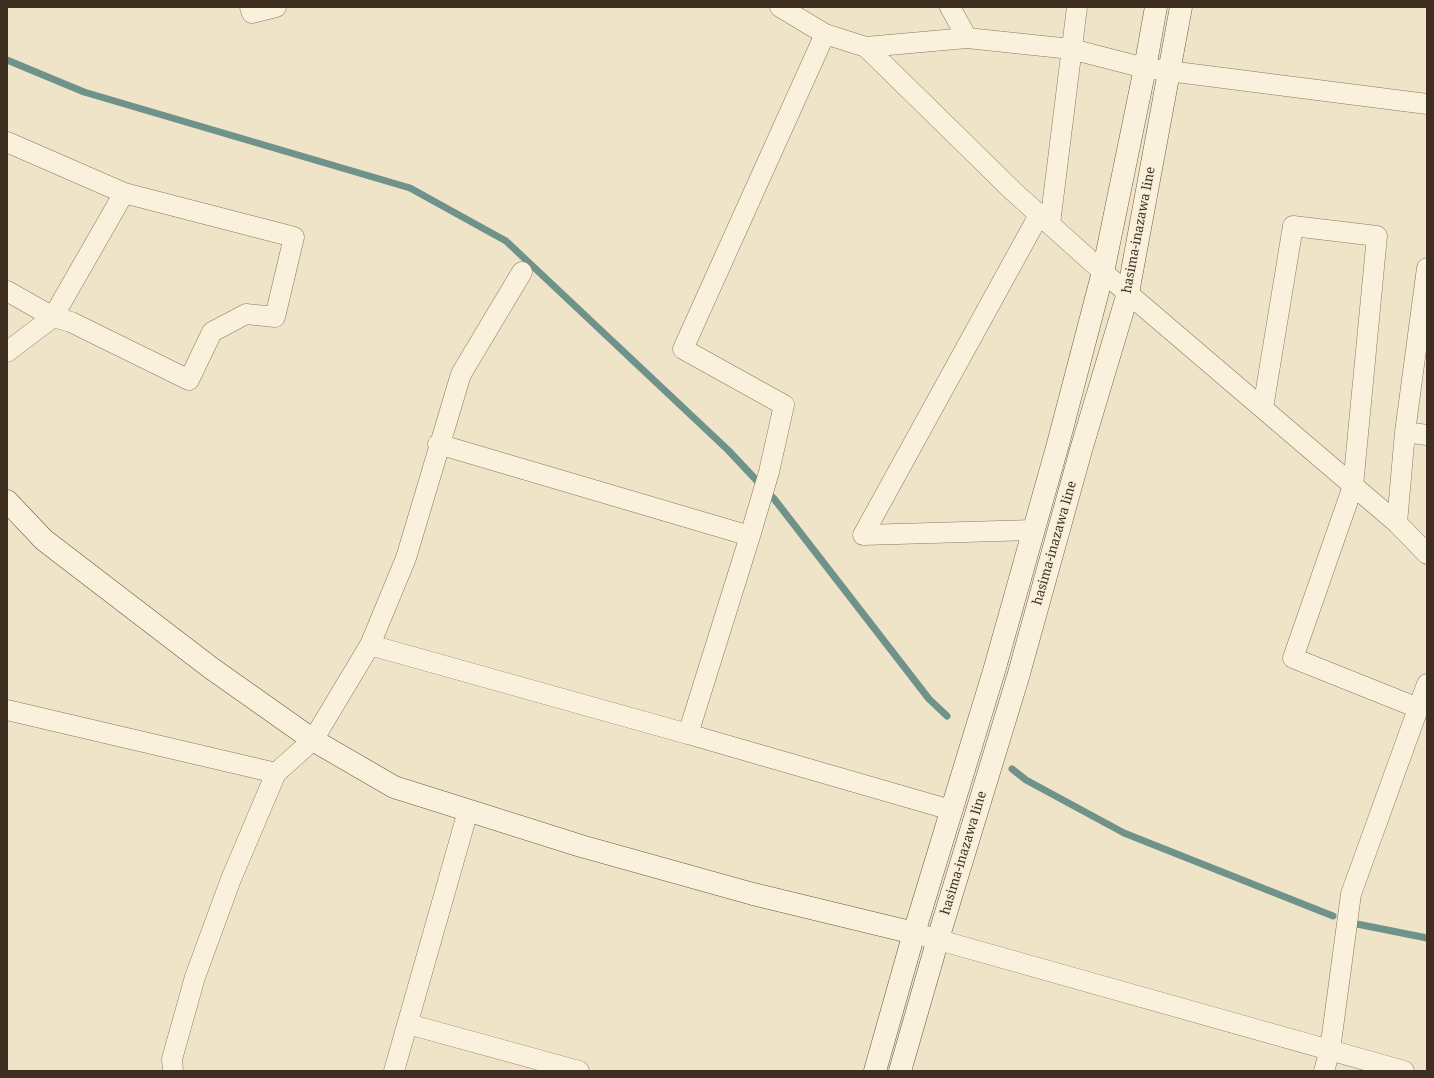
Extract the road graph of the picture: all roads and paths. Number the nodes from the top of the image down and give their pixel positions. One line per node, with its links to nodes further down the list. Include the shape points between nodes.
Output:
1 (250, 7): 2 (street, via 252,12)
2 (276, 7)
3 (780, 7): 8 (street)
4 (950, 7): 9 (street)
5 (1077, 7): 11 (street)
6 (1156, 7): 12 (main road, hasima-inazawa line)
7 (1181, 7): 13 (main road, hasima-inazawa line)
8 (824, 34): 10 (street); 33 (street, via 683,349 784,404 769,472)
9 (967, 38): 10 (street); 11 (street)
10 (866, 47): 17 (street)
11 (1071, 49): 12 (street); 17 (street)
12 (1145, 68): 13 (street); 20 (main road, hasima-inazawa line)
13 (1170, 71): 14 (street); 22 (main road, hasima-inazawa line)
14 (1427, 104)
15 (7, 142): 16 (street)
16 (124, 193): 23 (street); 23 (street, via 294,237 275,317 246,314 212,332 189,380 71,322)
17 (1044, 220): 20 (street); 32 (street, via 863,534)
18 (1427, 268): 26 (street)
19 (522, 272): 28 (street, via 461,374)
20 (1103, 272): 22 (street); 32 (main road, hasima-inazawa line)
21 (7, 291): 23 (street)
22 (1128, 293): 25 (street); 45 (main road, hasima-inazawa line, via 1018,678)
23 (53, 317): 24 (street)
24 (7, 352)
25 (1263, 408): 29 (street); 29 (street, via 1293,226 1377,236)
26 (1405, 432): 27 (street); 31 (street)
27 (1427, 434)
28 (438, 444): 33 (street); 35 (street, via 406,558)
29 (1353, 486): 31 (street); 37 (street, via 1293,658)
30 (7, 501): 40 (main road, via 44,540 211,668)
31 (1397, 523): 34 (street)
32 (1033, 530): 42 (main road, hasima-inazawa line, via 994,671)
33 (750, 536): 39 (street)
34 (1427, 554)
35 (370, 645): 39 (street); 40 (street)
36 (1427, 684): 37 (street)
37 (1418, 708): 47 (street, via 1351,894)
38 (7, 710): 41 (street)
39 (688, 734): 42 (street)
40 (313, 740): 41 (street); 43 (main road, via 394,787)
41 (276, 773): 49 (street, via 195,977 172,1059)
42 (951, 810): 44 (main road, hasima-inazawa line)
43 (468, 811): 44 (main road, via 581,846 753,894); 46 (street)
44 (914, 933): 45 (street); 52 (main road, hasima-inazawa line)
45 (938, 940): 47 (street); 53 (main road, hasima-inazawa line)
46 (408, 1024): 48 (street); 50 (street)
47 (1330, 1050): 54 (street); 55 (street)
48 (547, 1067): 51 (street)
49 (173, 1071)
50 (394, 1071)
51 (579, 1071)
52 (875, 1071)
53 (900, 1071)
54 (1324, 1071)
55 (1404, 1071)

